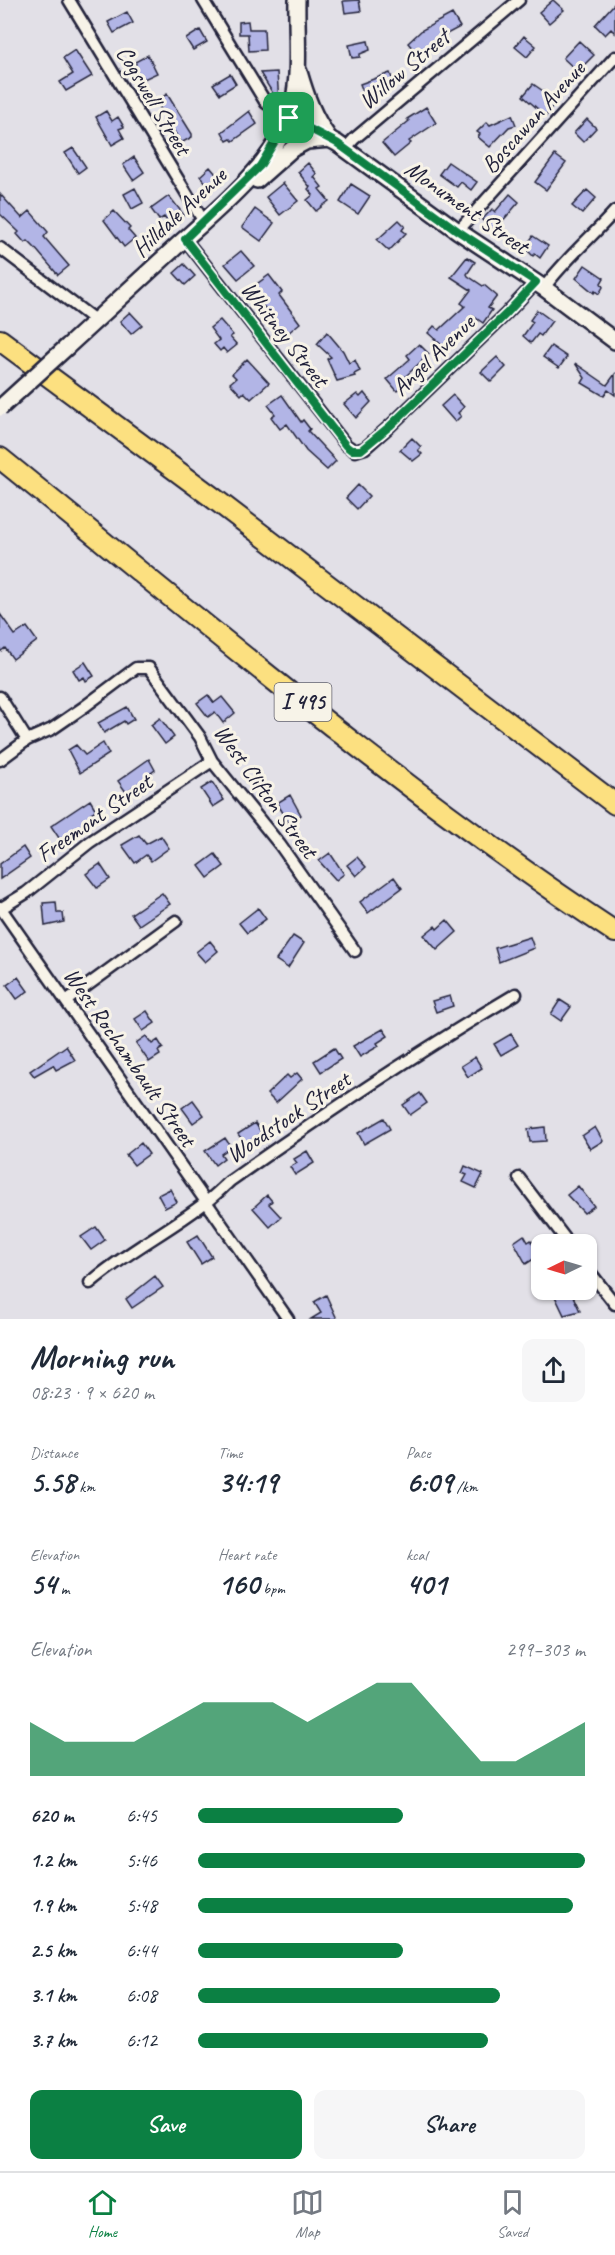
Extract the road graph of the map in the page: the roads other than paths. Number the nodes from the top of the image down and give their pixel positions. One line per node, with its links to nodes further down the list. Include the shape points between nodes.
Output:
1 (69, 0): 12 (street, Cogswell Street)
2 (203, 0): 7 (street, via 266,103)
3 (297, 0): 6 (main road, Hilldale Avenue)
4 (519, 0): 9 (street, Willow Street)
5 (615, 57): 13 (street, Boscawan Avenue)
6 (297, 62): 7 (main road, Hilldale Avenue); 8 (main road, via 307,100)
7 (289, 118): 8 (main road, Monument Street); 10 (main road, Hilldale Avenue, via 260,166)
8 (330, 139): 9 (main road, Monument Street); 10 (main road, via 298,145 250,185)
9 (345, 149): 13 (main road, Monument Street)
10 (235, 192): 12 (main road, Hilldale Avenue)
11 (615, 211): 16 (street, Angel Avenue)
12 (204, 222): 14 (main road, Hilldale Avenue)
13 (458, 231): 16 (main road, Monument Street)
14 (185, 239): 17 (main road, Hilldale Avenue); 21 (street, Whitney Street, via 346,446)
15 (0, 248): 17 (street)
16 (540, 285): 19 (main road, Monument Street); 21 (street, Angel Avenue, via 390,426 365,448)
17 (96, 321): 20 (main road, Hilldale Avenue, bridge)
18 (0, 340): 27 (highway)
19 (615, 341)
20 (0, 408)
21 (355, 451)
22 (0, 458): 30 (highway, I 495, via 358,746 511,861)
23 (0, 697): 24 (street)
24 (27, 740): 25 (street); 26 (street, West Clifton Street, via 68,718 136,668 149,668 200,737)
25 (0, 760)
26 (212, 761): 28 (street, Freemont Street, via 90,842 26,894); 31 (street, West Clifton Street, via 280,845)
27 (615, 804)
28 (0, 908): 33 (street, West Rochambault Street)
29 (176, 921): 33 (street)
30 (615, 932)
31 (355, 951)
32 (516, 994): 35 (street, Woodstock Street, via 336,1109)
33 (66, 1001): 35 (street, West Rochambault Street)
34 (519, 1179): 36 (street)
35 (206, 1202): 38 (street, Woodstock Street, via 114,1262); 40 (street, West Rochambault Street)
36 (562, 1234)
37 (597, 1281): 39 (street)
38 (90, 1283)
39 (615, 1304)
40 (288, 1319)

